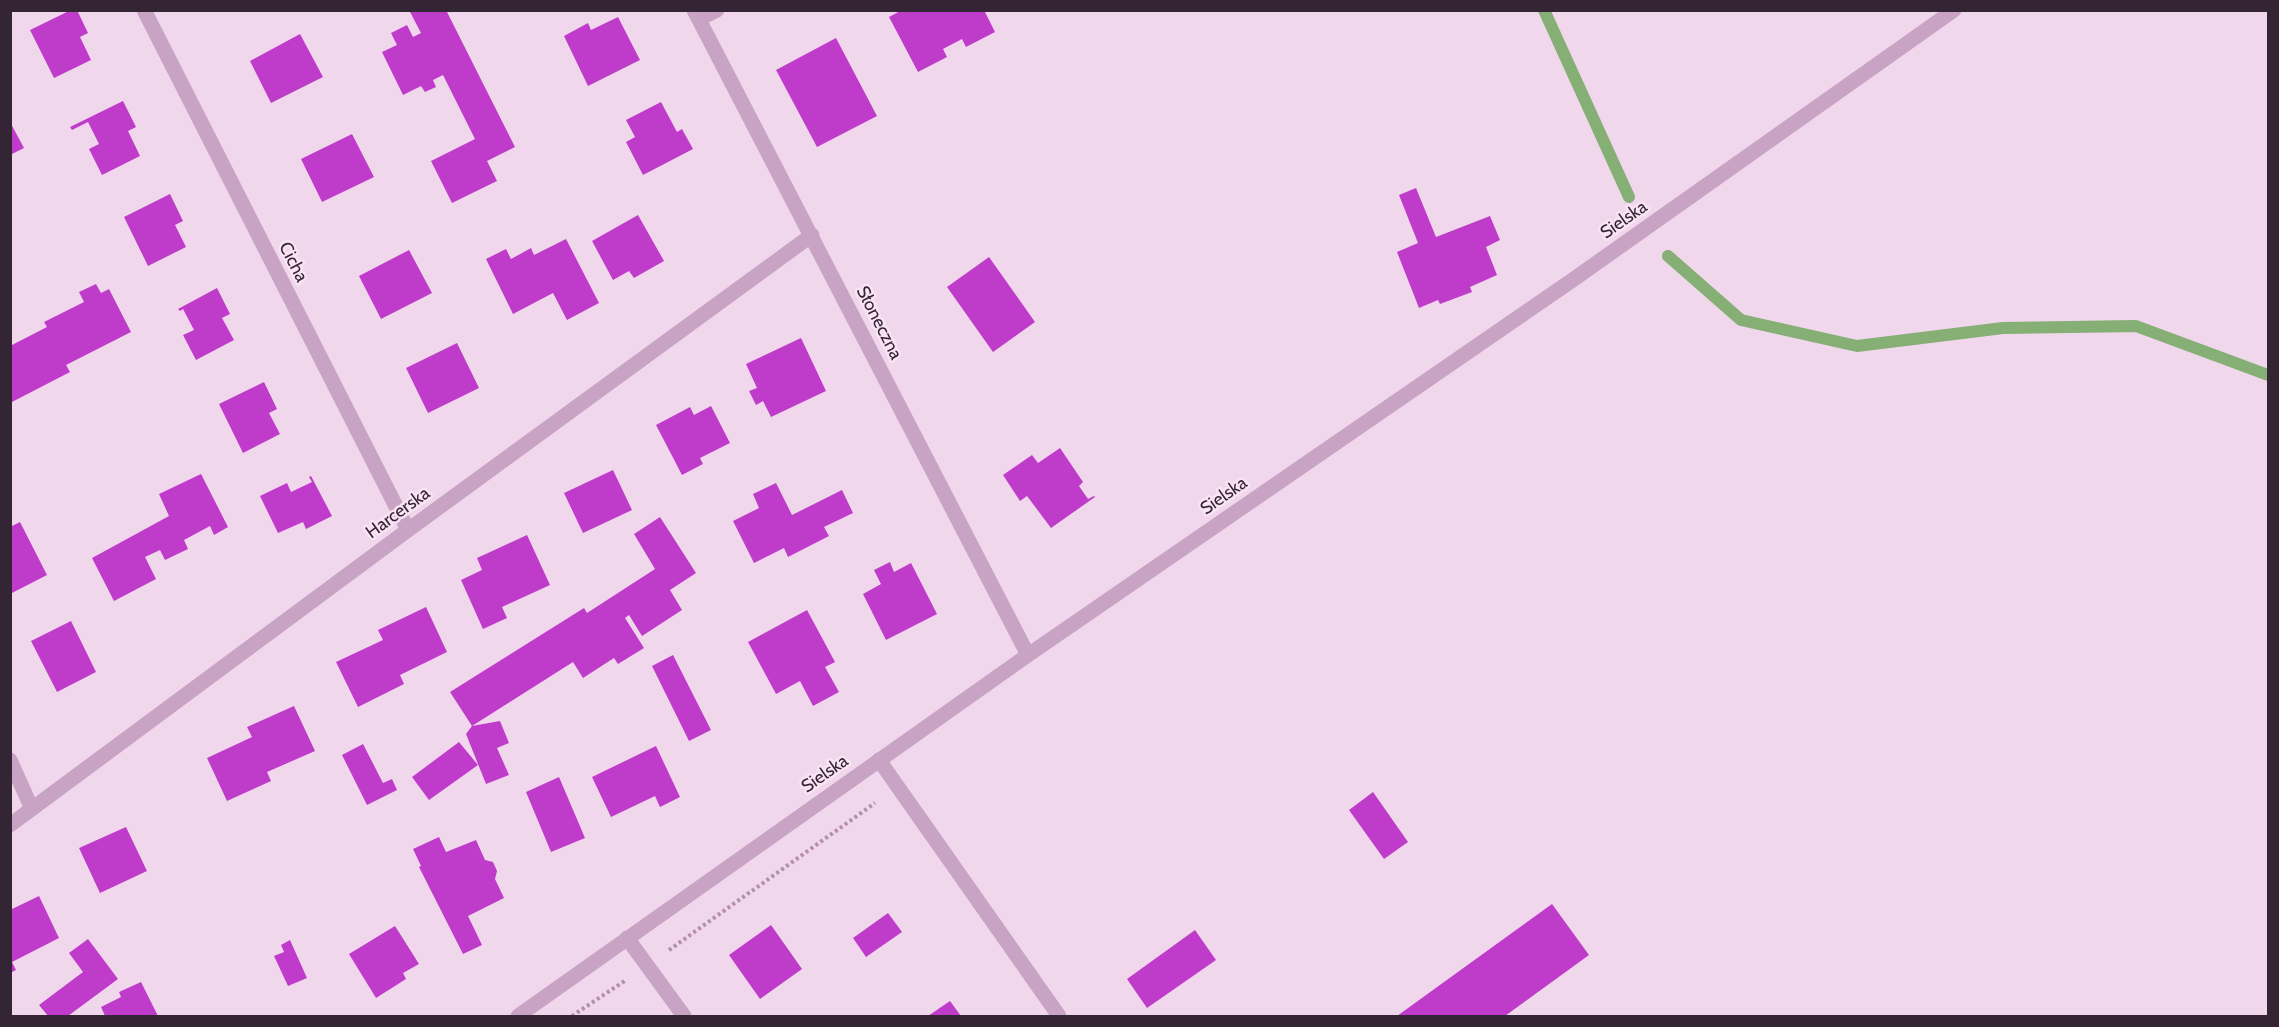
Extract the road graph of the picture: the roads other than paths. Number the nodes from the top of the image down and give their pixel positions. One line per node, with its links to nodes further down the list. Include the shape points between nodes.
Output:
1 (144, 10): 6 (street, Cicha)
2 (717, 10): 4 (street)
3 (1954, 10): 7 (street, Sielska, via 1574,279)
4 (696, 15): 5 (street, Słoneczna)
5 (812, 235): 6 (street, Harcerska); 7 (street, Słoneczna)
6 (408, 530): 10 (street, Harcerska)
7 (1028, 655): 9 (street, Sielska)
8 (10, 760): 10 (street)
9 (879, 760): 12 (street, Sielska); 15 (street)
10 (32, 809): 11 (street, Harcerska)
11 (10, 825)
12 (627, 938): 13 (street, Sielska); 14 (street)
13 (518, 1017)
14 (684, 1017)
15 (1059, 1017)

